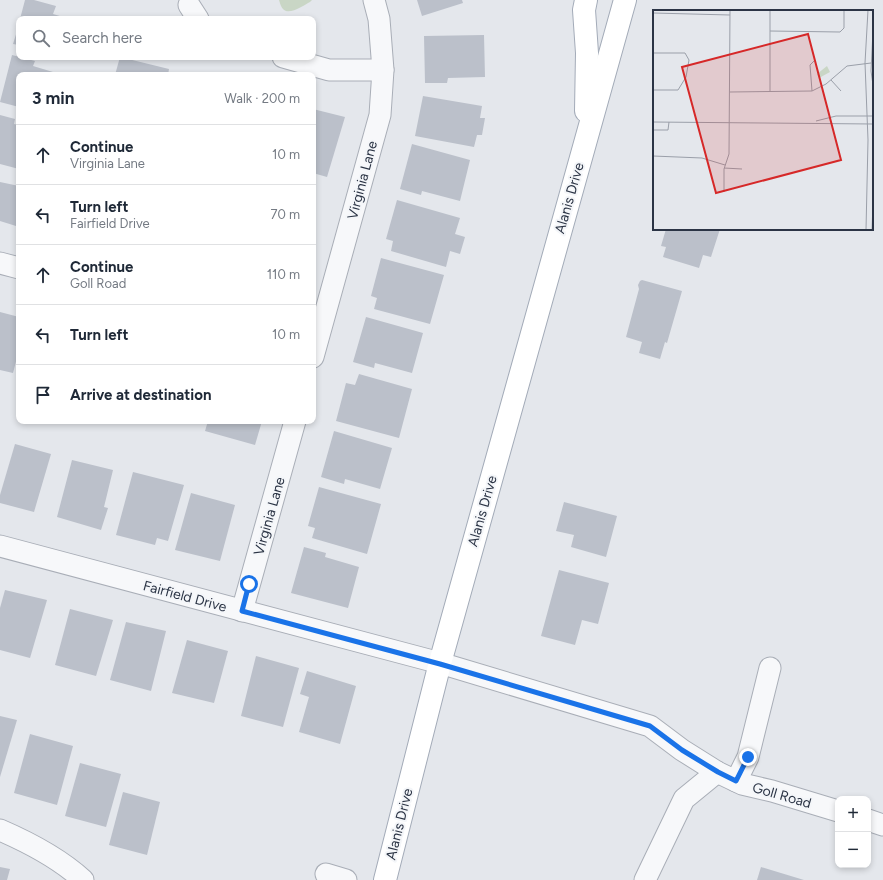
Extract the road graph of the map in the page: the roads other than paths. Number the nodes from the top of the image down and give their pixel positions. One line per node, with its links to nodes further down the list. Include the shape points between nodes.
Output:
1 (374, 0): 5 (street, Virginia Lane, via 379,19)
2 (586, 0): 6 (main road, Alanis Drive)
3 (625, 0): 6 (main road, Alanis Drive)
4 (294, 60): 5 (street, via 329,70)
5 (383, 70): 9 (street, Virginia Lane, via 380,115)
6 (585, 143): 13 (main road, Alanis Drive)
7 (0, 262): 8 (street)
8 (16, 267)
9 (316, 344)
10 (294, 424): 12 (street, Virginia Lane)
11 (0, 546): 12 (street, Fairfield Drive)
12 (242, 611): 13 (street, Fairfield Drive)
13 (440, 664): 15 (street, Goll Road, via 650,726); 24 (main road, Alanis Drive)
14 (770, 668): 16 (street, via 748,757)
15 (718, 772): 16 (street, Goll Road); 25 (street, via 684,799)
16 (736, 781): 17 (street, Goll Road)
17 (835, 810)
18 (871, 821): 19 (street)
19 (883, 825)
20 (0, 830): 22 (street, via 44,851)
21 (326, 874): 23 (street)
22 (83, 880)
23 (346, 880)
24 (385, 880)
25 (645, 880)

